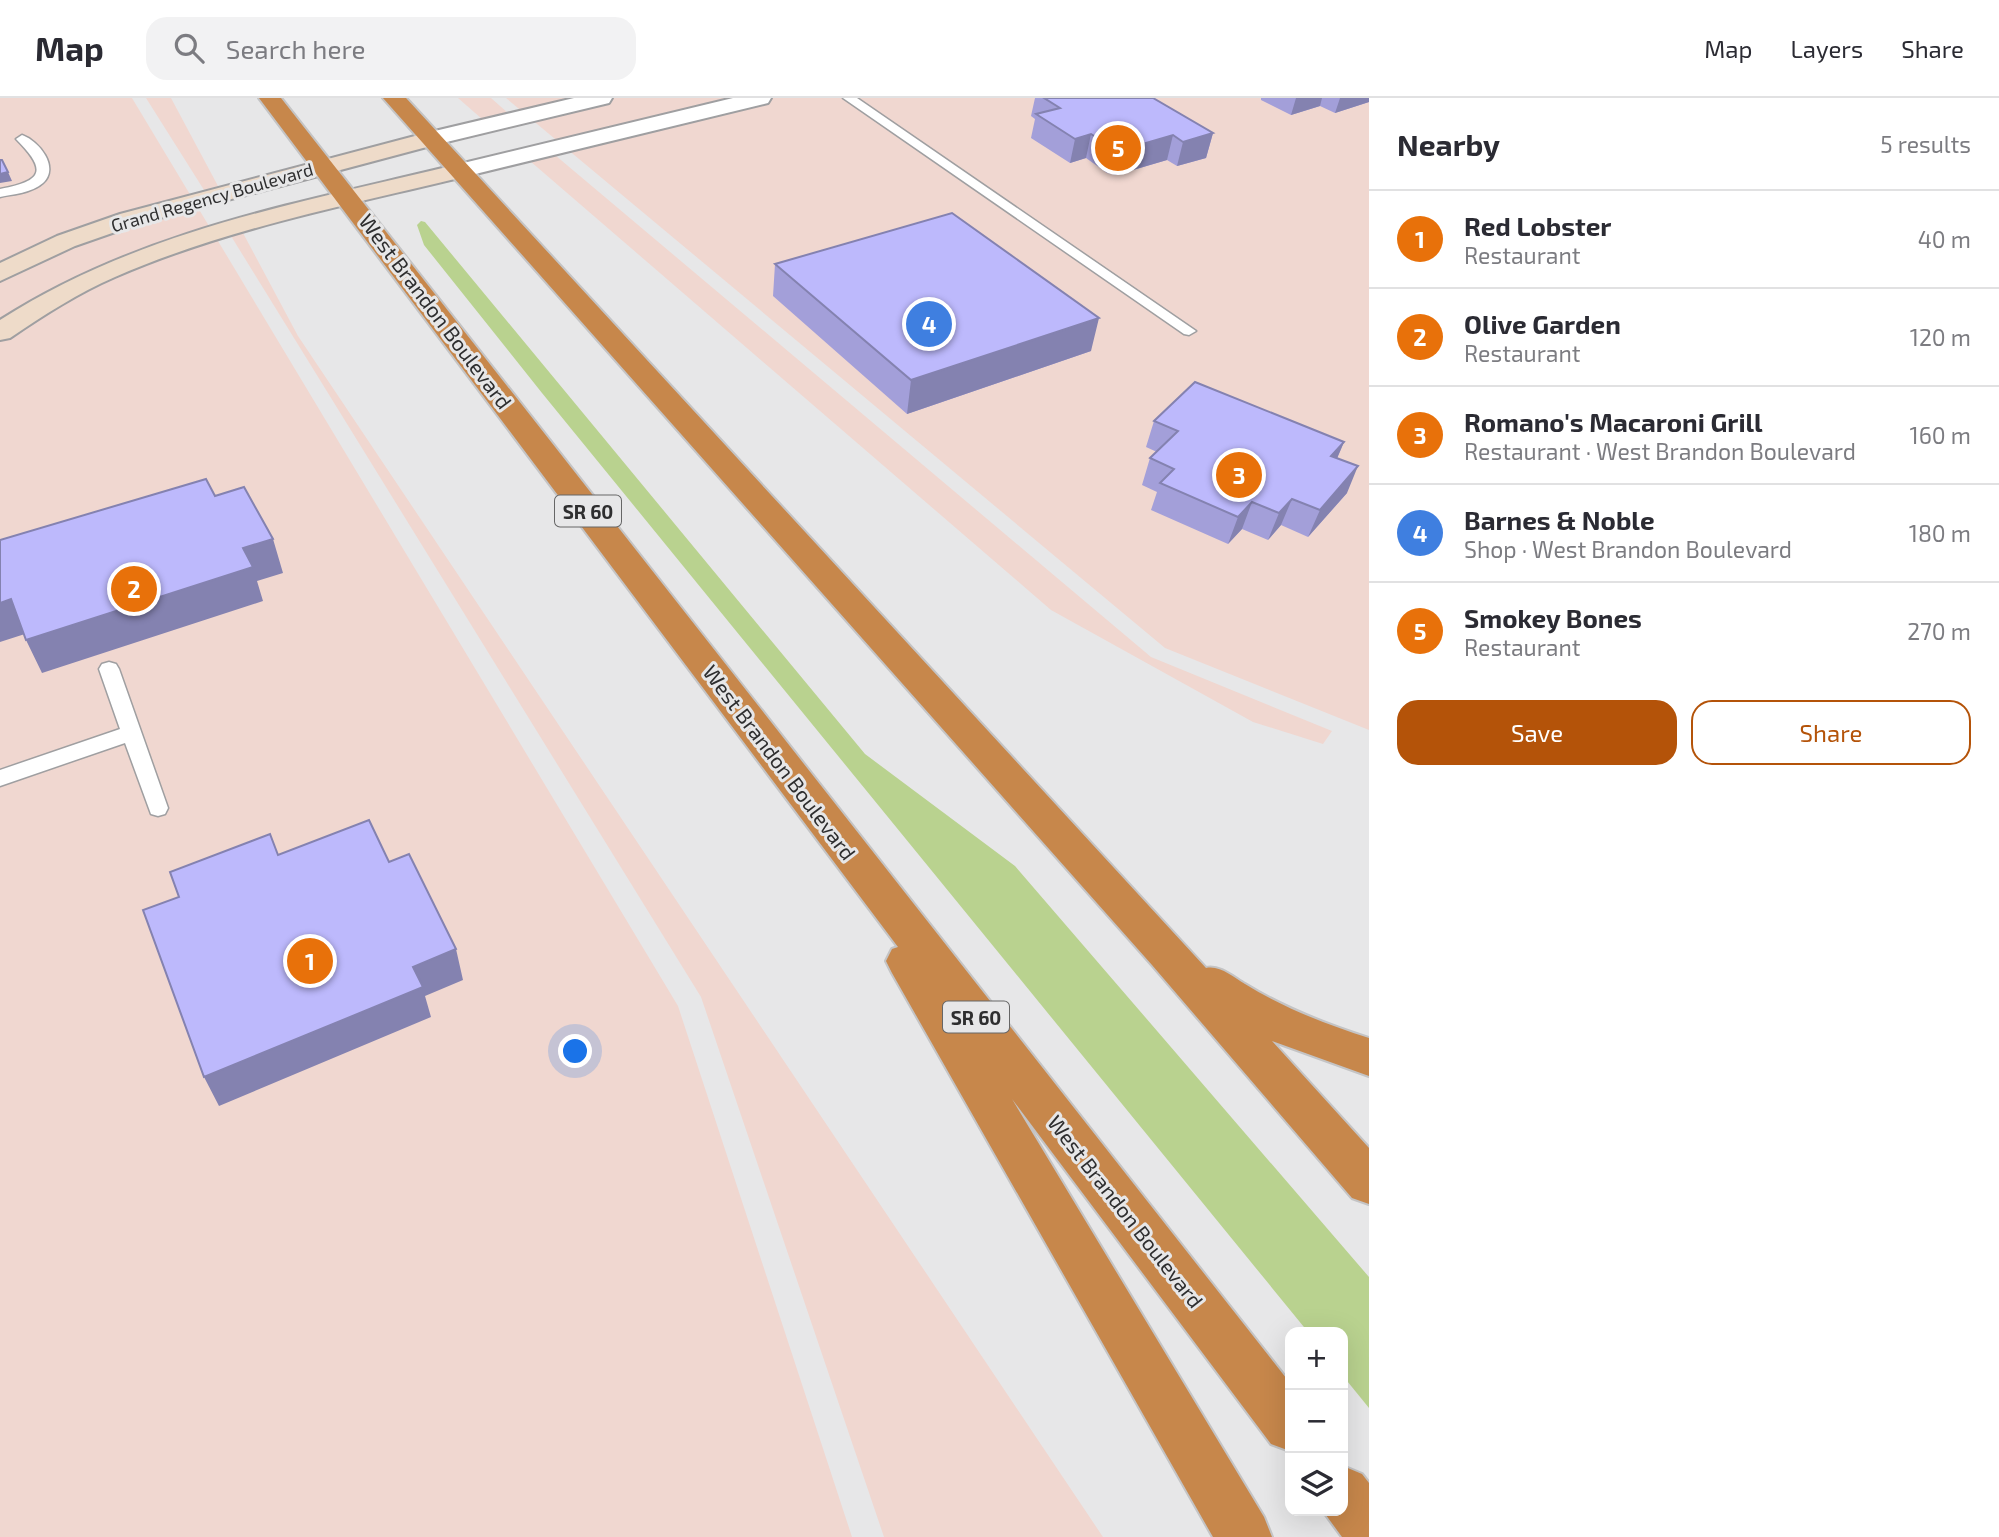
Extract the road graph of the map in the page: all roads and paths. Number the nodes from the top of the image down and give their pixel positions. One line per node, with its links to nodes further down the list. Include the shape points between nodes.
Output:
1 (270, 98): 9 (highway, West Brandon Boulevard / SR 60)
2 (394, 98): 8 (highway)
3 (601, 98): 8 (street)
4 (760, 98): 6 (street)
5 (849, 98): 14 (lane)
6 (734, 102): 10 (street)
7 (22, 139): 11 (lane, via 34,146 45,170 43,176 30,186)
8 (430, 139): 9 (street, Grand Regency Boulevard); 10 (highway)
9 (324, 165): 12 (highway, West Brandon Boulevard / SR 60); 13 (street, Grand Regency Boulevard, via 129,219 66,241)
10 (459, 171): 12 (street, Grand Regency Boulevard); 21 (highway)
11 (0, 193)
12 (350, 199): 15 (street, Grand Regency Boulevard, via 209,233 152,252 50,299); 20 (highway, West Brandon Boulevard / SR 60)
13 (0, 273)
14 (1189, 331)
15 (0, 332)
16 (109, 669): 17 (lane)
17 (132, 733): 18 (lane); 19 (lane)
18 (0, 778)
19 (158, 808)
20 (826, 823): 24 (highway, West Brandon Boulevard / SR 60); 27 (highway)
21 (1167, 953): 22 (highway, via 1274,1023); 23 (highway)
22 (1369, 1057)
23 (1369, 1182)
24 (1285, 1418)
25 (1348, 1500): 26 (highway)
26 (1369, 1527)
27 (1244, 1537)

